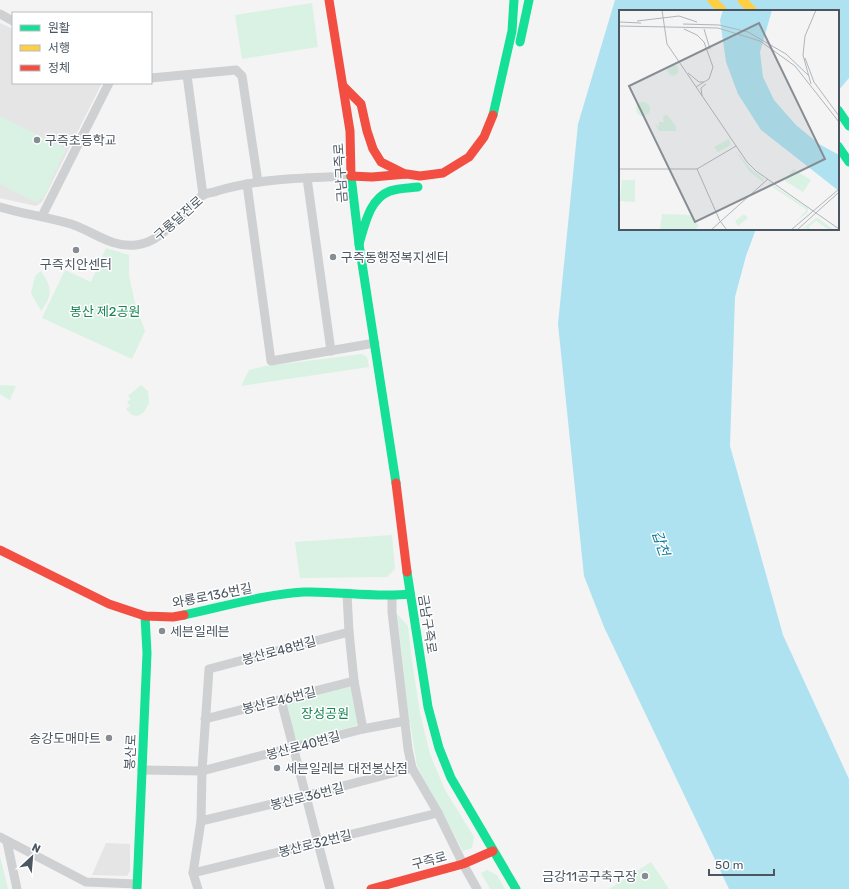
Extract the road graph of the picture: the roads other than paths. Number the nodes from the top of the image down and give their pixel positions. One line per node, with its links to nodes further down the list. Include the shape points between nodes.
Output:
1 (329, 0): 14 (main road, 금남구즉로)
2 (514, 0): 21 (main road, via 512,31 492,119 484,137 469,157 442,173 420,176)
3 (529, 0): 10 (main road)
4 (712, 0): 6 (main road)
5 (742, 0): 7 (main road)
6 (722, 10)
7 (753, 10)
8 (0, 14): 9 (street)
9 (12, 20)
10 (517, 52)
11 (187, 75): 12 (street); 25 (street, via 236,70 242,76); 27 (street)
12 (152, 78)
13 (108, 84): 29 (street)
14 (344, 86): 21 (main road, via 361,104 373,149 381,162); 22 (main road, 금남구즉로, via 350,131)
15 (839, 111): 18 (main road)
16 (503, 113): 17 (main road)
17 (499, 126)
18 (849, 126)
19 (839, 147): 20 (main road)
20 (849, 162)
21 (407, 174): 23 (main road)
22 (351, 176): 23 (main road); 24 (street, 구룡달전로); 30 (main road, 금남구즉로)
23 (372, 177): 30 (main road, via 421,186 390,191 379,198 369,214)
24 (306, 178): 25 (street, 구룡달전로); 32 (street)
25 (258, 182): 26 (street, 구룡달전로)
26 (246, 184): 27 (street, 구룡달전로); 32 (street, via 271,361)
27 (203, 195): 29 (street, 구룡달전로, via 166,230 150,242 137,245 116,244 72,224)
28 (0, 207): 29 (street, 구룡달전로)
29 (42, 216)
30 (359, 244): 31 (main road, 금남구즉로)
31 (375, 343): 32 (street); 35 (main road, 금남구즉로)
32 (331, 351)
33 (0, 550): 37 (main road, 와룡로136번길, via 109,604)
34 (347, 594): 36 (main road, 와룡로136번길); 37 (main road, 와룡로136번길, via 304,592 276,595 173,617); 38 (street)
35 (410, 594): 36 (main road, 와룡로136번길); 53 (main road, 금남구즉로, via 428,707 439,748 451,778)
36 (392, 596): 42 (street)
37 (145, 616): 46 (main road, 봉산로, via 147,653)
38 (349, 632): 39 (street); 41 (street, 봉산로48번길, via 209,669)
39 (354, 681): 40 (street, 봉산로46번길); 43 (street)
40 (281, 700): 41 (street, 봉산로46번길); 44 (street)
41 (205, 719): 47 (street)
42 (405, 721): 43 (street, 봉산로40번길); 45 (street)
43 (363, 729): 44 (street, 봉산로40번길)
44 (294, 748): 47 (street, 봉산로40번길); 48 (street)
45 (412, 768): 48 (street, 봉산로36번길); 49 (street)
46 (142, 770): 47 (street, 봉산로40번길); 56 (main road, 봉산로)
47 (202, 771): 50 (street)
48 (305, 796): 50 (street, 봉산로36번길); 52 (street)
49 (438, 813): 52 (street, 봉산로32번길); 54 (street)
50 (201, 821): 55 (street)
51 (4, 840): 56 (street, via 86,882); 57 (street)
52 (317, 842): 55 (street, 봉산로32번길); 59 (street)
53 (493, 851): 54 (main road, 구즉로); 62 (main road, 금남구즉로)
54 (463, 864): 60 (main road, 구즉로); 61 (street)
55 (193, 873): 58 (street)
56 (137, 887)
57 (17, 889)
58 (198, 889)
59 (330, 889)
60 (371, 889)
61 (477, 889)
62 (516, 889)

